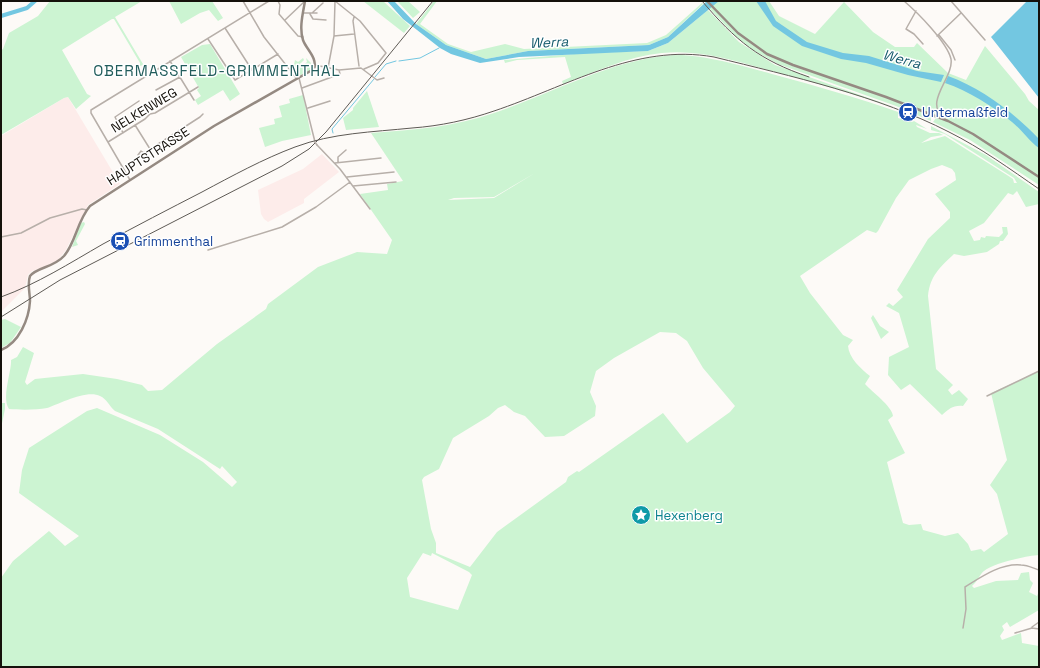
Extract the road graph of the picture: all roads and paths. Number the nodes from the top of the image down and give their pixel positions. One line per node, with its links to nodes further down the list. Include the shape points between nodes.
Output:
1 (243, 1): 12 (street)
2 (269, 1): 12 (street)
3 (278, 1): 17 (street, via 279,14)
4 (305, 1): 13 (main road); 17 (street)
5 (335, 1): 16 (street); 21 (street)
6 (707, 1): 48 (main road, via 738,33 768,54)
7 (904, 1): 10 (street)
8 (951, 1): 11 (street)
9 (323, 3): 14 (street)
10 (916, 11): 22 (street); 26 (street, via 906,29)
11 (961, 12): 22 (street); 25 (street)
12 (250, 13): 19 (street); 27 (street)
13 (302, 13): 14 (street); 23 (main road)
14 (311, 13): 15 (street); 18 (street, via 313,19)
15 (317, 13)
16 (354, 17): 20 (street); 33 (street, via 386,54 378,62)
17 (285, 20): 23 (street, via 298,36)
18 (326, 20)
19 (225, 28): 24 (street); 34 (street)
20 (354, 34): 21 (street); 31 (street)
21 (334, 36): 32 (street)
22 (938, 36): 28 (street, via 951,50); 48 (street, via 949,53 950,67 939,94 937,109 940,116)
23 (303, 37): 30 (main road)
24 (208, 39): 29 (street); 34 (street, via 232,78 237,80)
25 (986, 40)
26 (923, 44)
27 (278, 54): 34 (street); 37 (street)
28 (955, 60)
29 (170, 61): 36 (street, NELKENWEG); 51 (street, via 91,110)
30 (315, 66): 32 (street); 37 (main road, HAUPTSTRASSE, via 310,72)
31 (359, 67): 33 (street); 35 (street)
32 (328, 68): 35 (street)
33 (364, 69): 38 (street, via 377,80)
34 (252, 70)
35 (339, 70): 40 (street, via 340,74)
36 (180, 77): 41 (street); 42 (street, NELKENWEG)
37 (298, 78): 40 (street); 61 (main road, HAUPTSTRASSE, via 230,116)
38 (384, 78)
39 (198, 87): 42 (street, NELKENWEG)
40 (302, 88): 46 (street)
41 (156, 90)
42 (189, 93): 43 (street, NELKENWEG); 49 (street, NELKENWEG, via 155,114 150,114)
43 (194, 100)
44 (139, 101): 50 (street, via 115,117)
45 (330, 101): 46 (street)
46 (308, 108): 57 (street, bridge, via 315,142)
47 (203, 114): 52 (street)
48 (948, 121): 60 (main road, via 973,134)
49 (136, 125): 50 (street, NELKENWEG); 52 (street)
50 (123, 133): 51 (street, NELKENWEG)
51 (108, 142): 61 (street)
52 (150, 149): 54 (street)
53 (346, 150): 56 (street, via 338,157)
54 (144, 153)
55 (381, 158): 56 (street)
56 (338, 162): 57 (street)
57 (335, 163): 59 (street)
58 (394, 172): 59 (street)
59 (347, 177): 62 (street)
60 (1039, 177)
61 (130, 180): 66 (main road, HAUPTSTRASSE)
62 (350, 182): 64 (street); 68 (street, via 282,226)
63 (396, 182): 64 (street)
64 (353, 186): 65 (street)
65 (370, 209)
66 (87, 210): 67 (street, via 82,209 50,218 20,233); 69 (main road, HAUPTSTRASSE, via 64,256 52,266 35,271 30,276 28,318 15,339)
67 (1, 237)
68 (208, 250)
69 (1, 350)
70 (1039, 371): 71 (street)
71 (987, 396)
72 (1039, 570): 74 (street, via 1012,565 980,576 965,587 966,610)
73 (1039, 622): 75 (street)
74 (963, 628)
75 (1032, 628): 76 (street); 77 (street)
76 (1039, 629)
77 (1016, 633)

